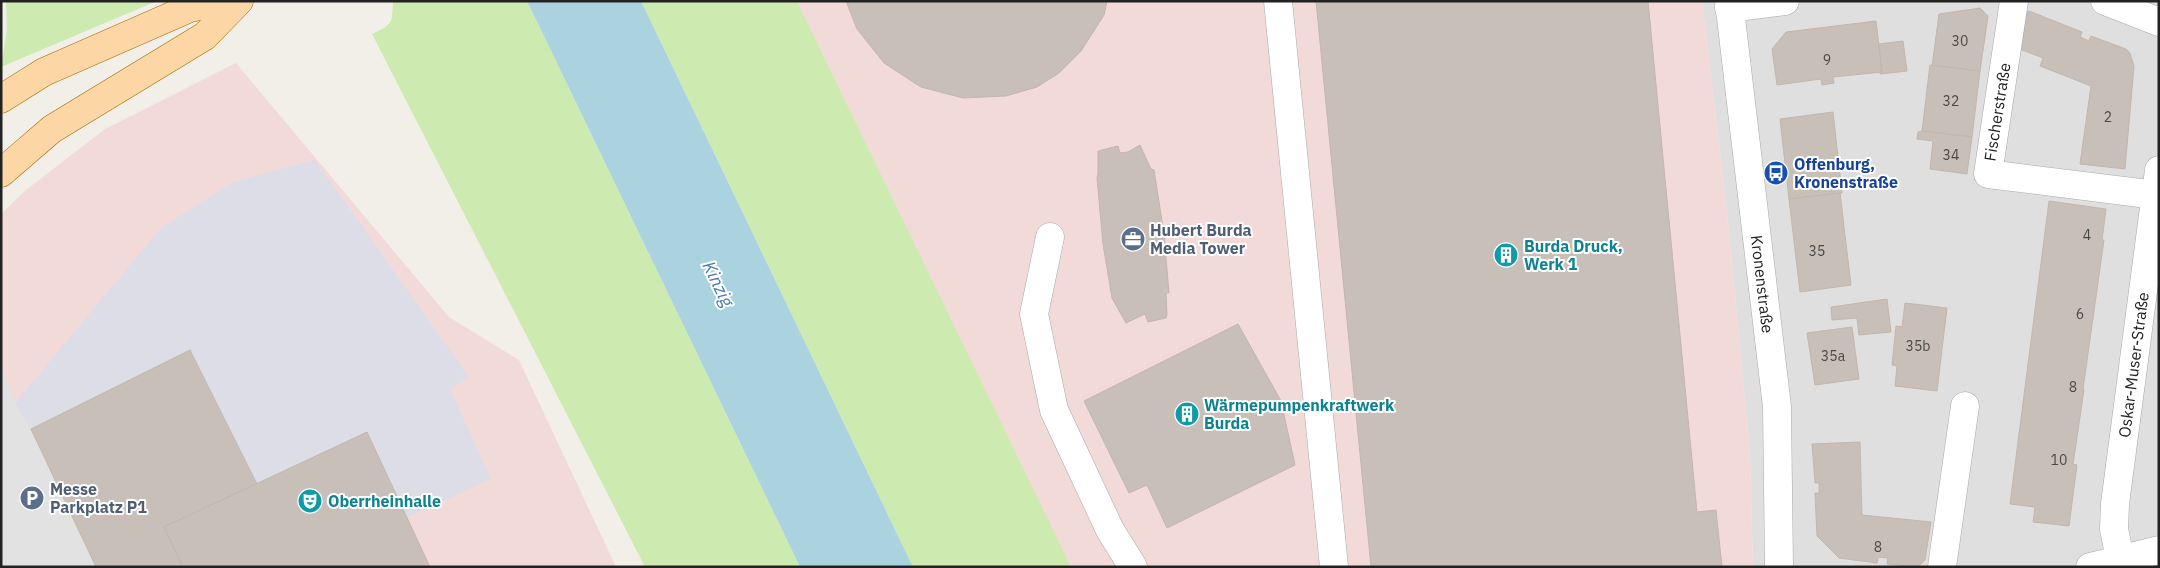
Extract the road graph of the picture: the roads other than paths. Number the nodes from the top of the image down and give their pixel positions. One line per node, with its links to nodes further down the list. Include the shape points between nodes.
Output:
1 (224, 1): 9 (main road, via 190,8 71,60 44,72)
2 (239, 1): 10 (main road, via 205,36 52,130)
3 (1785, 1): 6 (street)
4 (2014, 1): 11 (street, Fischerstraße, via 1988,174)
5 (2105, 1): 8 (street)
6 (1729, 4): 17 (street, Kronenstraße, via 1777,407)
7 (1274, 7): 16 (street)
8 (2159, 22)
9 (1, 99)
10 (1, 173)
11 (2157, 183): 14 (street, Oskar-Muser-Straße, via 2115,504 2114,529)
12 (1050, 237): 15 (street, via 1034,314 1054,410 1110,530)
13 (1965, 406): 18 (street)
14 (2140, 558): 19 (street)
15 (1133, 567)
16 (1334, 567)
17 (1780, 567)
18 (1942, 567)
19 (2090, 567)

